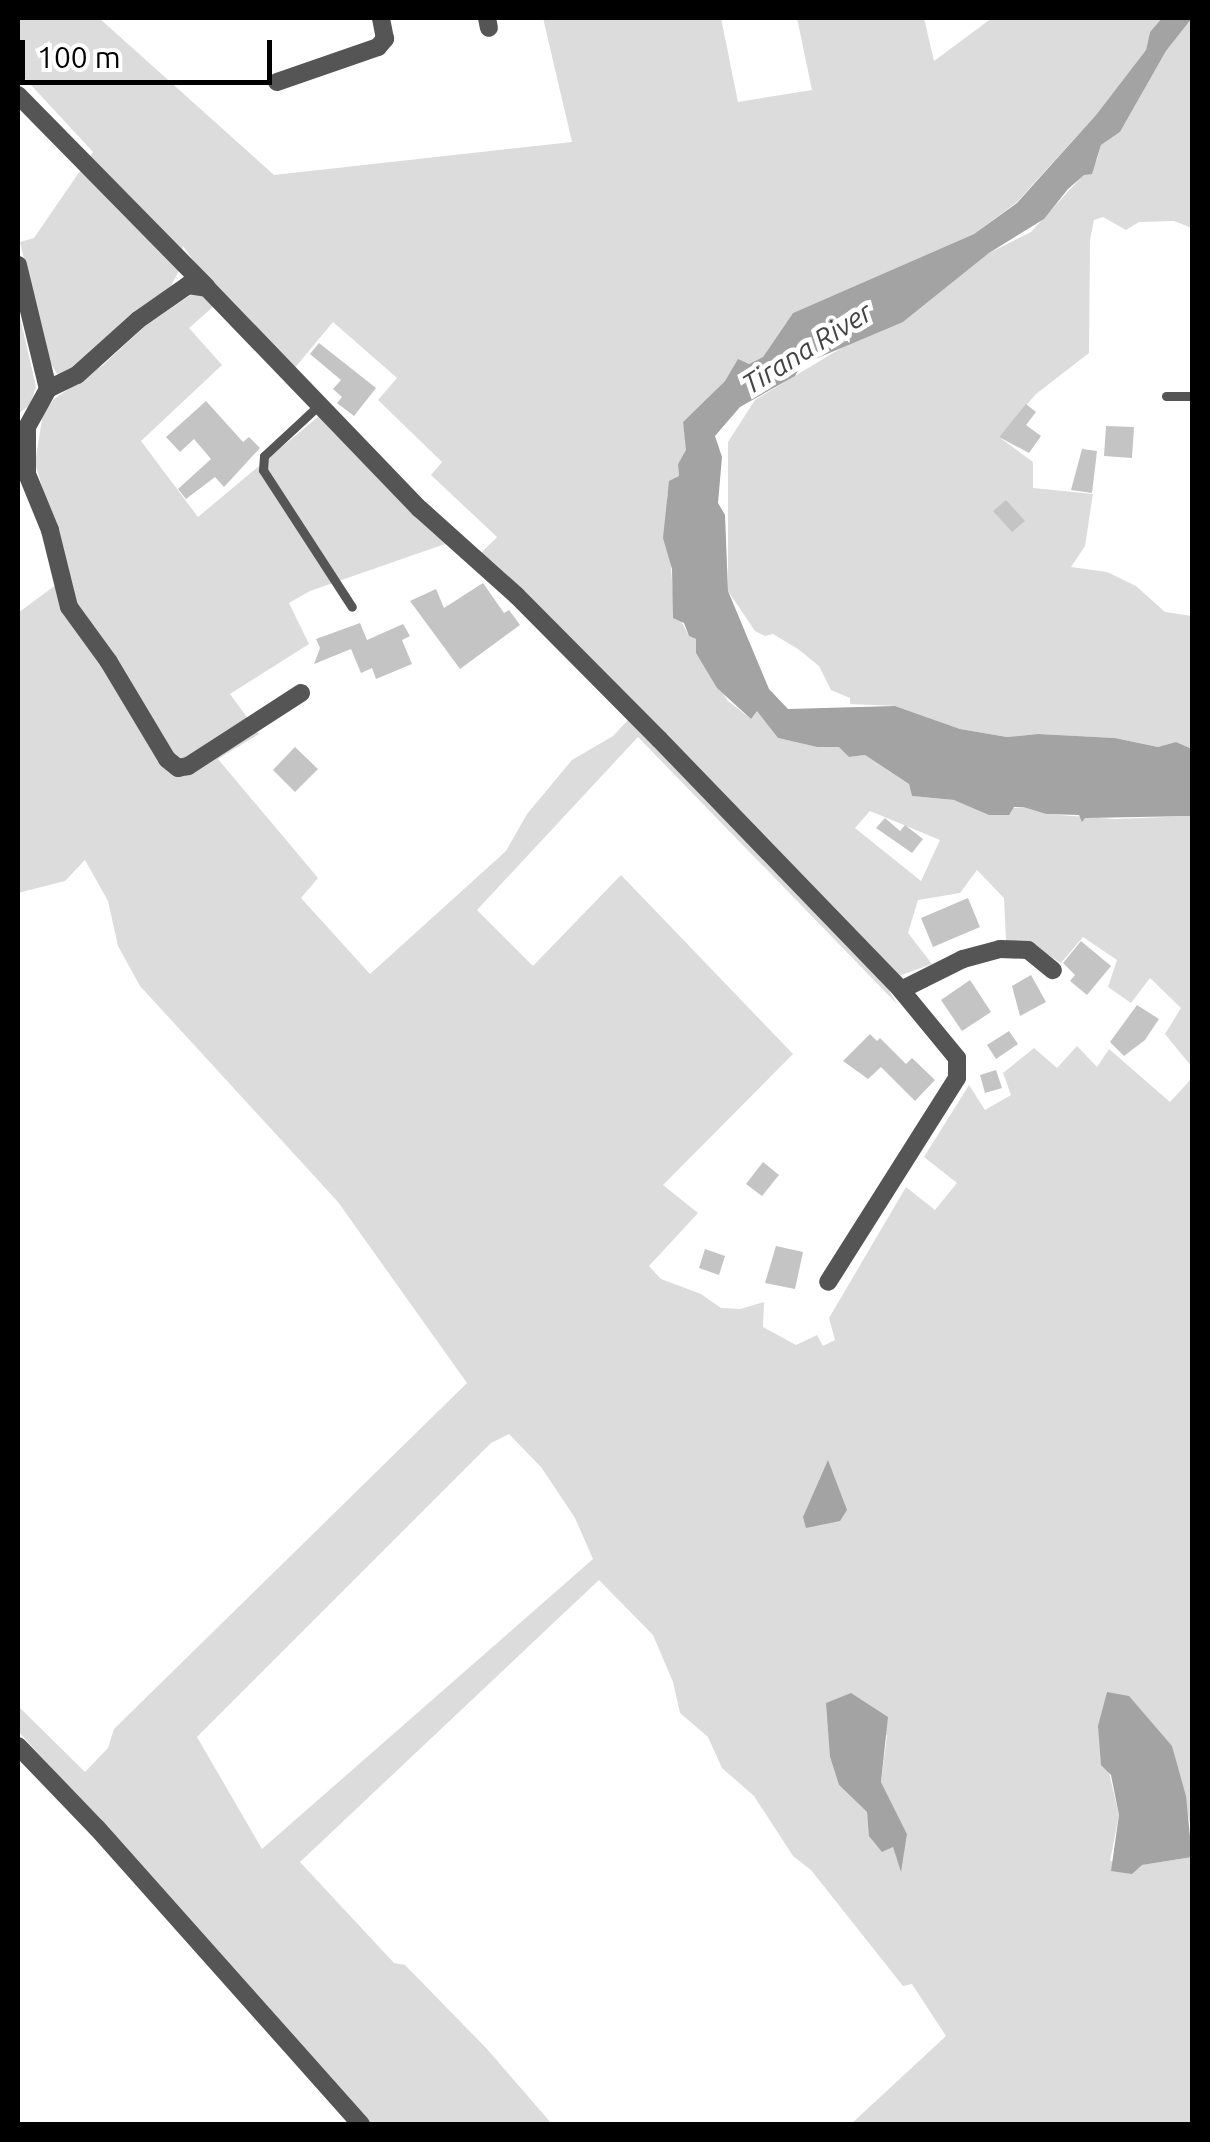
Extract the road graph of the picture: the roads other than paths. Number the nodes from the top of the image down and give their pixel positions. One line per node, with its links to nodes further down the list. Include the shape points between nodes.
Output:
1 (381, 18): 2 (street, via 384,38 378,47)
2 (278, 82)
3 (20, 98): 5 (street)
4 (18, 265): 6 (street)
5 (207, 288): 6 (street, via 181,288 78,374); 9 (street)
6 (48, 389): 10 (street, via 27,427)
7 (1166, 396): 8 (lane)
8 (1192, 396)
9 (319, 404): 11 (lane, via 264,456 263,470); 14 (street, via 659,739)
10 (22, 478): 12 (street, via 50,530 69,607 167,760 188,766)
11 (352, 607)
12 (301, 693)
13 (1053, 970): 14 (street, via 1028,950 1000,949)
14 (900, 990): 15 (street, via 957,1058 960,1072)
15 (828, 1282)
16 (18, 1746): 17 (street)
17 (361, 2124)

